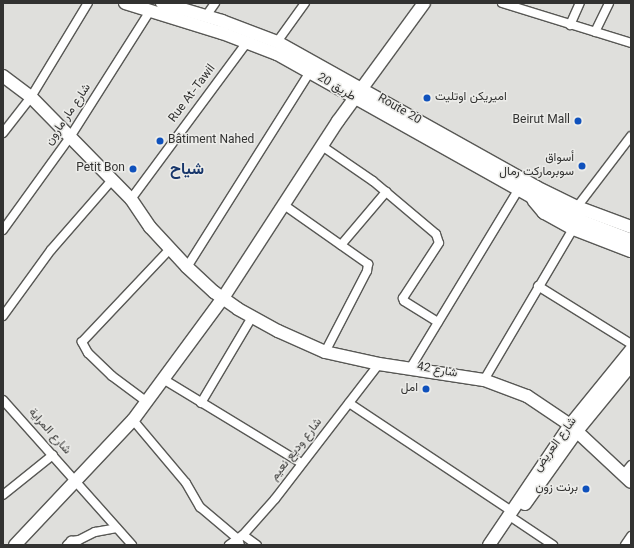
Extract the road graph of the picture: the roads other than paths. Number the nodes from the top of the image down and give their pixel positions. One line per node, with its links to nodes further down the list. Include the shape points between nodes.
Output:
1 (88, 3): 20 (street)
2 (125, 3): 10 (street, طريق 20)
3 (162, 3): 11 (street, Route 20)
4 (215, 3): 11 (street)
5 (305, 3): 15 (street)
6 (424, 3): 19 (street)
7 (502, 3): 12 (street)
8 (580, 3): 12 (street)
9 (609, 3): 13 (street)
10 (150, 11): 14 (street, طريق 20); 24 (street, شارع مار مارون)
11 (206, 16): 15 (street, Route 20)
12 (570, 25): 13 (street)
13 (595, 32): 16 (street)
14 (247, 42): 17 (street, طريق 20, via 277,54); 29 (street, Rue At-Tawil)
15 (277, 42): 19 (street, Route 20)
16 (631, 43)
17 (310, 72): 21 (street, طريق 20); 40 (street)
18 (3, 76): 20 (street, شارع 42)
19 (362, 88): 21 (street); 32 (street, Route 20, via 494,165)
20 (30, 97): 22 (street); 24 (street, شارع 42)
21 (354, 98): 25 (street); 27 (street, طريق 20)
22 (3, 133)
23 (631, 136): 32 (street)
24 (70, 137): 26 (street, شارع 42); 35 (street, شارع مار مارون)
25 (322, 146): 28 (street); 31 (street)
26 (112, 180): 29 (street, شارع 42); 43 (street, via 51,250)
27 (518, 190): 30 (street, طريق 20); 45 (street)
28 (386, 192): 37 (street); 45 (street, via 438,238 436,248 403,298)
29 (131, 199): 38 (street, شارع 42, via 150,227)
30 (535, 199): 33 (highway, via 546,211); 36 (street, طريق 20)
31 (284, 205): 37 (street); 42 (street)
32 (577, 207): 34 (street, Route 20)
33 (574, 226): 39 (highway); 41 (street)
34 (631, 227)
35 (3, 230)
36 (631, 240)
37 (341, 245): 48 (street, via 366,262 369,267)
38 (170, 249): 40 (street, شارع 42); 55 (street, via 82,342 88,353 112,376)
39 (631, 249)
40 (188, 267): 42 (street, شارع 42)
41 (538, 286): 46 (street); 53 (street)
42 (223, 298): 44 (street, شارع 42); 52 (street)
43 (3, 316)
44 (252, 318): 48 (street, شارع 42); 56 (street)
45 (438, 322): 51 (street)
46 (631, 344)
47 (631, 350): 59 (street, شارع العريض)
48 (325, 352): 49 (street, شارع 42)
49 (379, 364): 51 (street, شارع 42); 57 (street, شارع وديع نعيم)
50 (631, 365): 59 (street, شارع العريض)
51 (411, 367): 53 (street, شارع 42)
52 (163, 379): 55 (street); 56 (street)
53 (484, 380): 59 (street, شارع 42, via 527,396)
54 (3, 400): 60 (street, شارع المراية)
55 (147, 402): 58 (street)
56 (201, 403): 61 (street)
57 (349, 403): 61 (street, شارع وديع نعيم); 65 (street)
58 (133, 420): 63 (street); 68 (street, via 186,483 200,507)
59 (573, 428): 62 (street, شارع 42); 65 (street, شارع العريض)
60 (54, 455): 63 (street, شارع المراية); 64 (street)
61 (301, 462): 68 (street, شارع وديع نعيم)
62 (628, 474)
63 (76, 481): 66 (street, شارع المراية); 69 (street)
64 (3, 495)
65 (512, 515): 74 (street, شارع العريض); 75 (street, شارع العريض); 76 (street)
66 (117, 528): 70 (street, via 95,532); 71 (street, شارع المراية)
67 (631, 536): 77 (street)
68 (240, 540): 72 (street, شارع وديع نعيم); 73 (street)
69 (15, 545)
70 (66, 545)
71 (132, 545)
72 (229, 545)
73 (257, 545)
74 (488, 545)
75 (498, 545)
76 (553, 545)
77 (625, 545)

